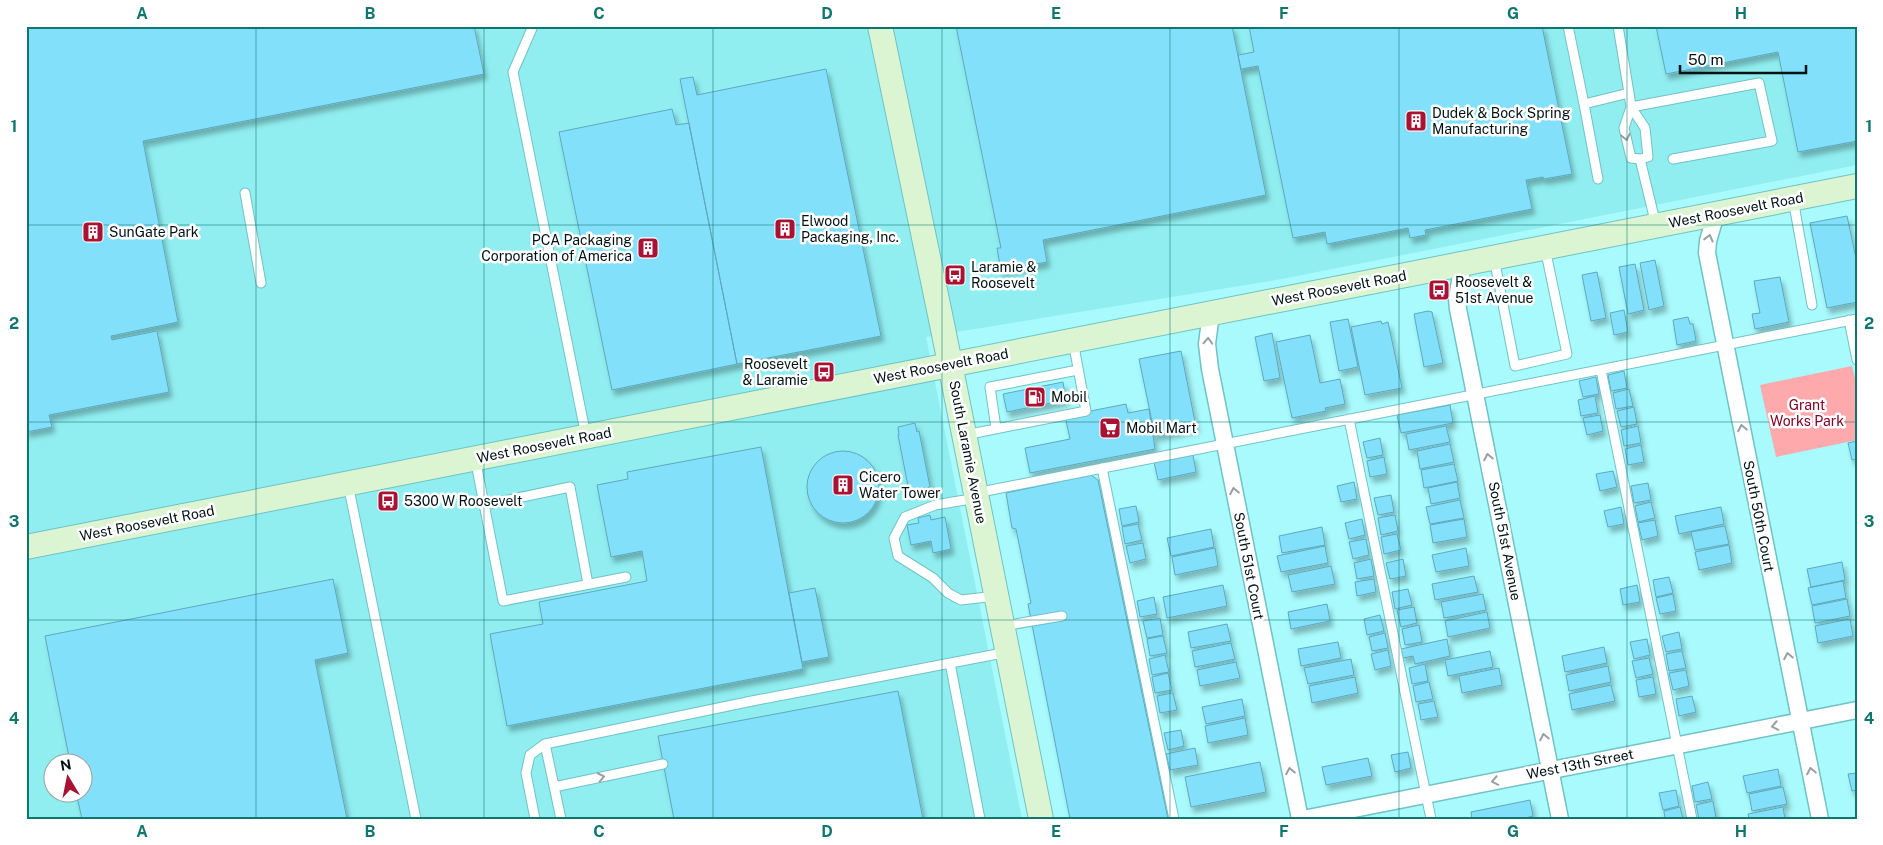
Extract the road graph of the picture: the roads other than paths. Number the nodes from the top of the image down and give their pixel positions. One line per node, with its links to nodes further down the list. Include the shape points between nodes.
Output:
1 (533, 26): 33 (lane, via 513,72)
2 (880, 26): 26 (main road, South Laramie Avenue)
3 (1568, 26): 6 (lane)
4 (1618, 26): 5 (lane)
5 (1629, 93): 6 (lane); 7 (lane)
6 (1584, 104): 10 (lane)
7 (1631, 107): 8 (lane, via 1645,128 1648,156); 8 (lane, one-way to 8, via 1624,128 1630,158); 9 (lane, via 1759,83 1772,141)
8 (1640, 159): 15 (lane)
9 (1673, 160)
10 (1598, 179)
11 (1857, 186): 13 (main road, West Roosevelt Road)
12 (244, 194): 19 (lane)
13 (1793, 199): 14 (main road, West Roosevelt Road); 20 (lane)
14 (1716, 214): 15 (main road, West Roosevelt Road); 24 (street, South 50th Court, one-way to 14, via 1707,252)
15 (1656, 226): 16 (main road, West Roosevelt Road)
16 (1545, 248): 17 (main road, West Roosevelt Road); 17 (lane, via 1567,354 1515,366)
17 (1494, 257): 18 (main road, West Roosevelt Road)
18 (1463, 263): 21 (main road, West Roosevelt Road); 29 (street, South 51st Avenue, via 1457,299)
19 (261, 283)
20 (1812, 305)
21 (1211, 313): 23 (main road, West Roosevelt Road); 34 (street, South 51st Court, one-way to 21, via 1207,344)
22 (1853, 320): 24 (lane); 25 (lane)
23 (1072, 340): 26 (main road, West Roosevelt Road); 27 (lane)
24 (1725, 345): 28 (lane); 49 (street, South 50th Court, one-way to 24)
25 (1857, 360)
26 (950, 364): 32 (main road, South Laramie Avenue); 33 (main road, West Roosevelt Road)
27 (1078, 370): 31 (lane, via 990,388); 31 (lane, via 1086,411)
28 (1600, 370): 29 (lane); 51 (lane)
29 (1475, 394): 30 (lane); 53 (street, South 51st Avenue, one-way to 29)
30 (1349, 419): 34 (lane); 55 (lane)
31 (996, 428): 32 (lane)
32 (965, 435): 38 (main road, South Laramie Avenue)
33 (586, 436): 35 (main road, West Roosevelt Road)
34 (1225, 444): 36 (lane); 62 (street, South 51st Court, one-way to 34)
35 (475, 458): 37 (main road, West Roosevelt Road); 39 (lane)
36 (1102, 468): 38 (lane); 61 (lane)
37 (348, 483): 40 (main road, West Roosevelt Road); 56 (lane)
38 (976, 495): 43 (main road, South Laramie Avenue); 43 (lane, via 935,505 905,517 894,538 898,556 933,578 948,593 962,600)
39 (484, 505): 42 (lane, via 503,601); 42 (lane, via 570,487)
40 (26, 547)
41 (626, 577): 42 (lane)
42 (588, 584)
43 (996, 596): 45 (main road, South Laramie Avenue)
44 (1062, 616): 45 (lane)
45 (1003, 626): 46 (main road, South Laramie Avenue)
46 (1008, 652): 47 (lane); 60 (main road, South Laramie Avenue)
47 (950, 664): 50 (lane); 59 (lane)
48 (1857, 710): 49 (street, West 13th Street)
49 (1801, 721): 51 (street, West 13th Street, one-way to 51); 66 (street, South 50th Court, one-way to 49)
50 (545, 744): 54 (lane); 57 (lane, via 530,754 526,773)
51 (1677, 746): 53 (street, West 13th Street); 65 (lane)
52 (663, 764): 54 (lane, one-way to 52)
53 (1550, 770): 55 (street, West 13th Street, one-way to 55); 64 (street, South 51st Avenue)
54 (554, 787): 58 (lane)
55 (1426, 795): 62 (street, West 13th Street); 63 (lane)
56 (416, 819)
57 (535, 819)
58 (561, 819)
59 (980, 819)
60 (1041, 819)
61 (1174, 819)
62 (1301, 819)
63 (1431, 819)
64 (1560, 819)
65 (1692, 819)
66 (1820, 819)

